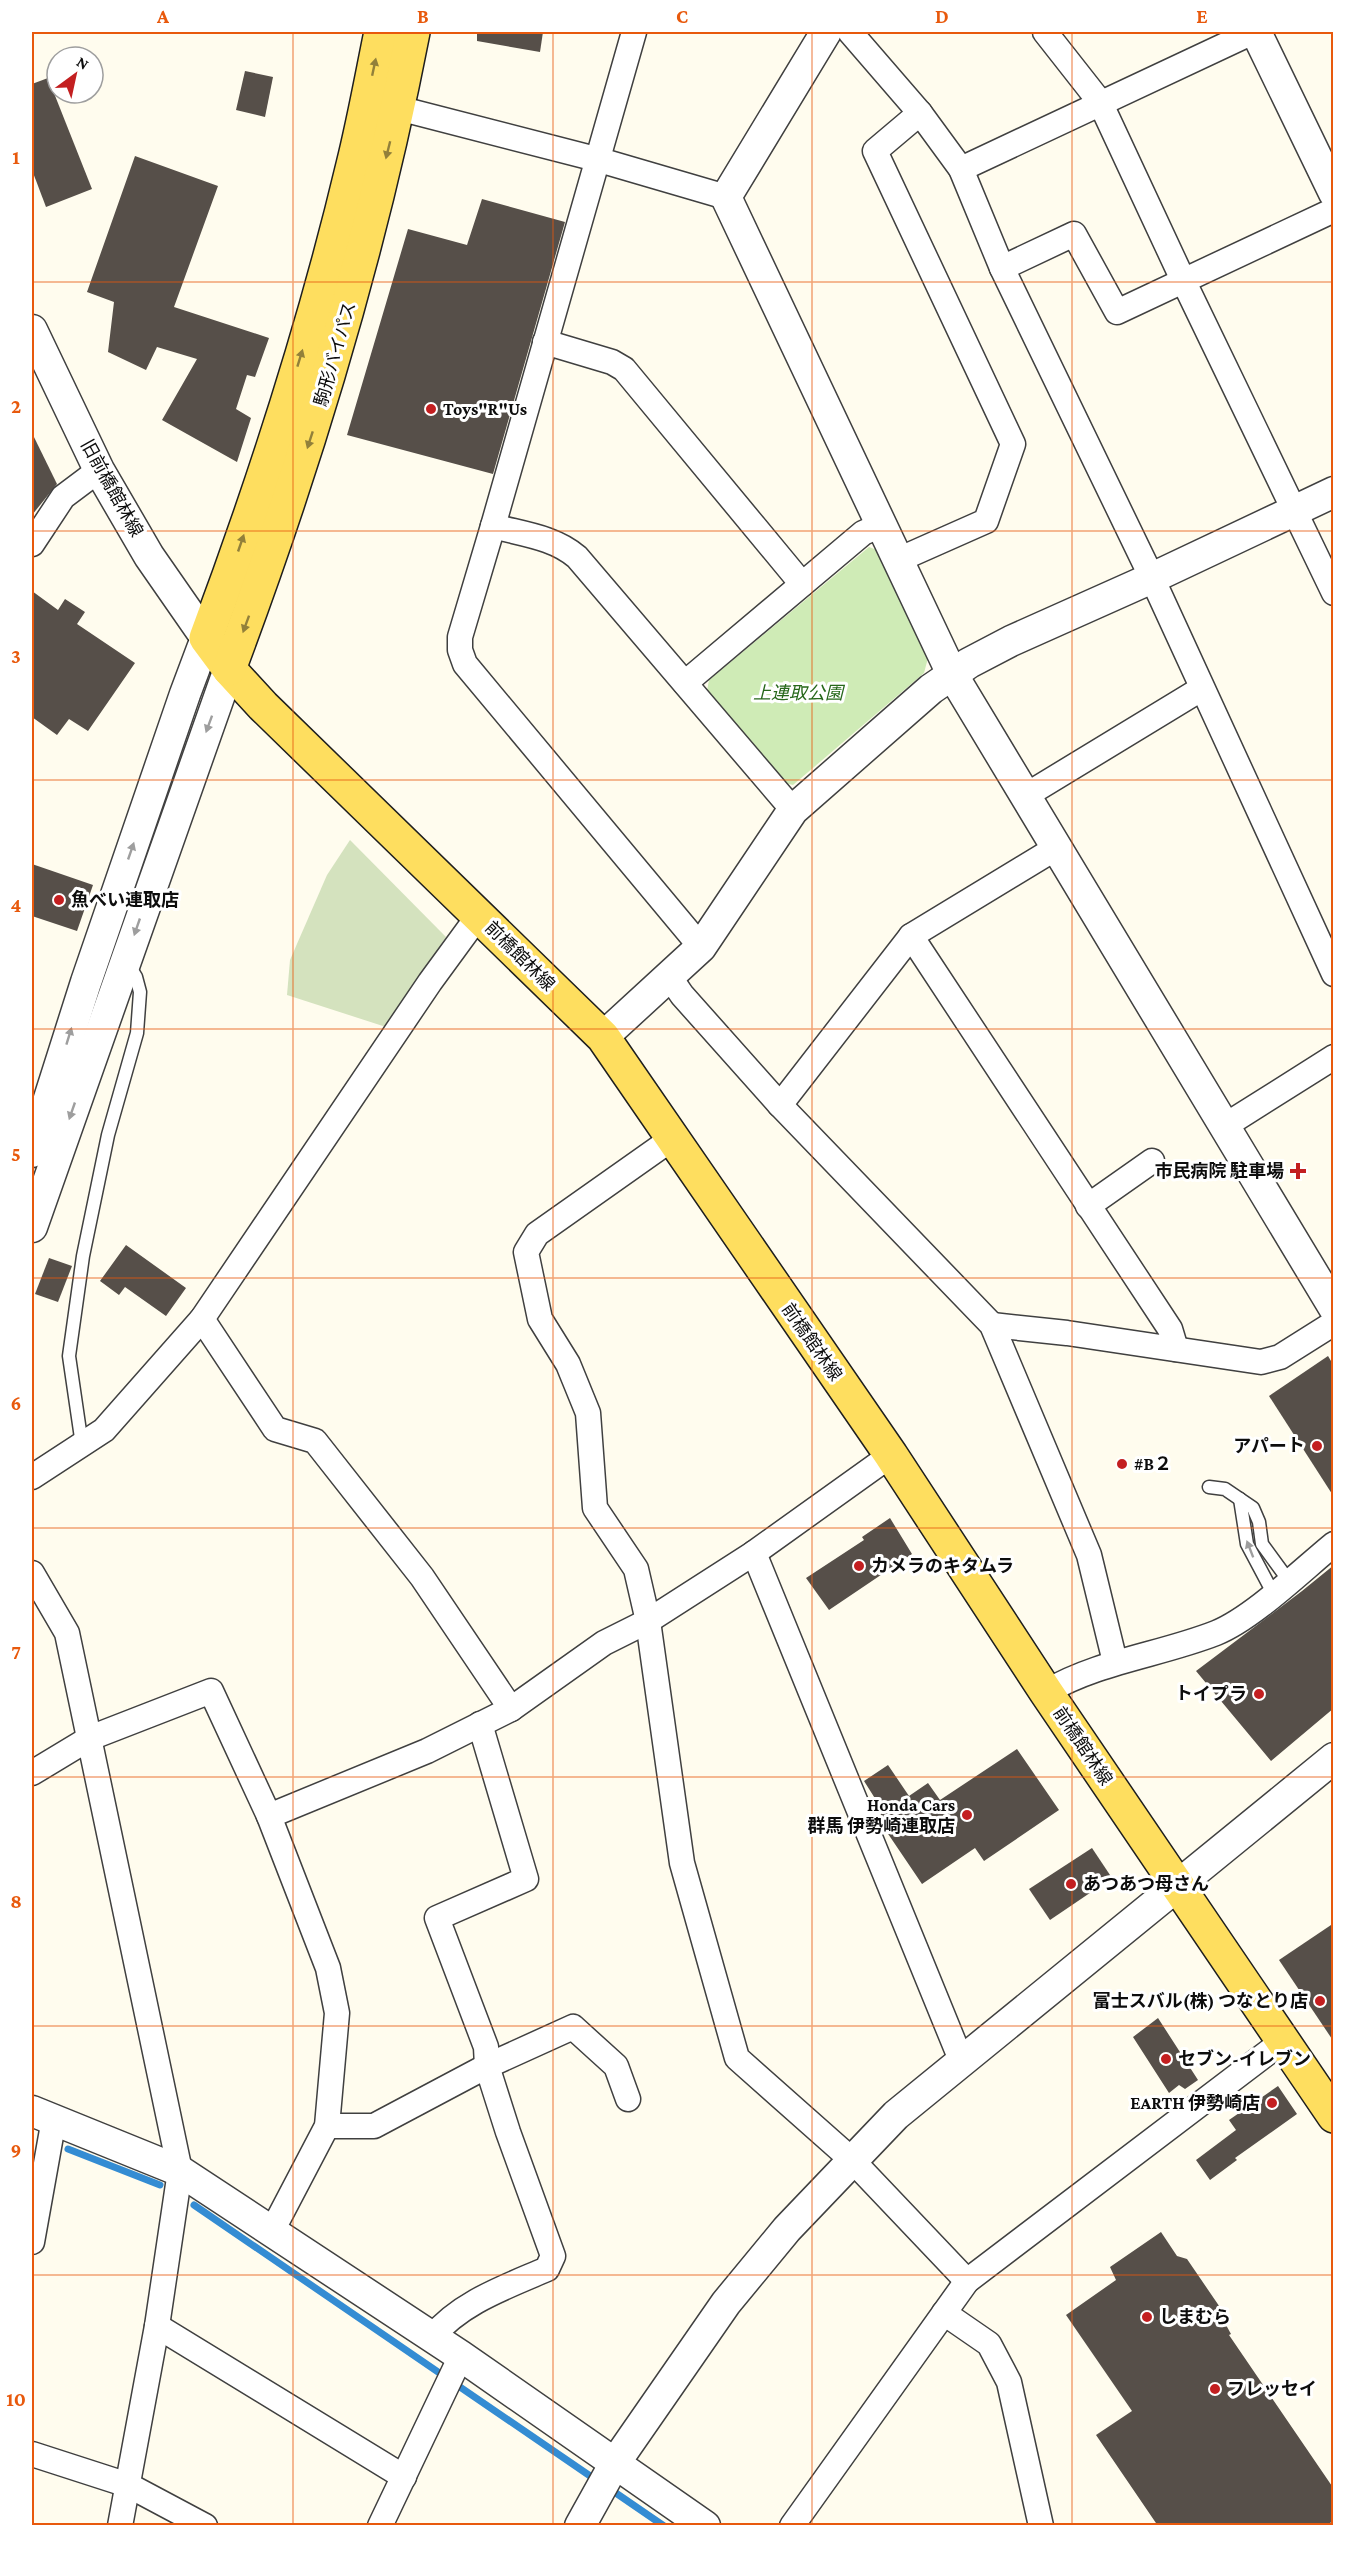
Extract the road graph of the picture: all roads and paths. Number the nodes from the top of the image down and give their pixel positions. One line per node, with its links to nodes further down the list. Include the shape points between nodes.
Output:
1 (381, 32): 30 (main road, 駒形バイパス, one-way to 1, via 263,479 315,310 353,165)
2 (413, 32): 9 (main road, 駒形バイパス)
3 (634, 32): 11 (street)
4 (826, 32): 14 (street)
5 (850, 32): 10 (street)
6 (1046, 32): 8 (street)
7 (1255, 32): 8 (street); 13 (street)
8 (1100, 102): 12 (street); 17 (street)
9 (398, 108): 11 (street); 31 (main road, 駒形バイパス, one-way to 31, via 322,401)
10 (920, 113): 12 (street); 26 (street, via 875,151 1013,444 987,521)
11 (596, 159): 14 (street); 19 (street)
12 (961, 169): 16 (street)
13 (1334, 193)
14 (726, 197): 23 (street)
15 (1334, 210): 17 (street)
16 (1002, 268): 17 (street, via 1074,234 1117,312); 27 (street)
17 (1183, 280): 22 (street)
18 (32, 330): 20 (street, 旧前橋館林線)
19 (545, 342): 24 (street); 28 (street, via 624,369)
20 (99, 470): 25 (street, via 63,496); 30 (street, 旧前橋館林線, via 149,556)
21 (1334, 492): 22 (street)
22 (1294, 511): 27 (street); 29 (street)
23 (882, 525): 26 (street); 28 (street, via 863,533)
24 (494, 526): 33 (street, via 565,547); 40 (street, via 460,637 465,664)
25 (32, 544)
26 (898, 560): 32 (street)
27 (1152, 578): 32 (street, via 1011,641); 34 (street)
28 (802, 584): 33 (street)
29 (1334, 593)
30 (206, 638): 31 (main road, 前橋館林線); 49 (street, one-way to 30, via 86,982)
31 (229, 669): 38 (main road, 前橋館林線); 41 (street, one-way to 41)
32 (952, 674): 35 (street); 36 (street, via 931,688)
33 (685, 683): 36 (street)
34 (1201, 689): 35 (street); 42 (street)
35 (1026, 796): 37 (street)
36 (793, 810): 40 (street)
37 (1056, 848): 39 (street); 47 (street)
38 (479, 915): 44 (main road, 前橋館林線); 54 (street)
39 (911, 936): 46 (street); 51 (street)
40 (700, 947): 43 (street)
41 (126, 960): 52 (street, one-way to 52); 58 (lane, via 140,992 137,1033 108,1135 83,1256 69,1356)
42 (1334, 974)
43 (669, 976): 44 (street); 46 (street)
44 (603, 1037): 48 (main road, 前橋館林線)
45 (1334, 1057): 47 (street)
46 (780, 1104): 56 (street)
47 (1223, 1127): 53 (street)
48 (673, 1138): 59 (main road, 前橋館林線); 67 (street, via 537,1234 526,1252 540,1319 568,1364 588,1413 595,1508 636,1569)
49 (32, 1152)
50 (1152, 1161): 51 (street)
51 (1088, 1206): 57 (street, via 1170,1329)
52 (32, 1227)
53 (1334, 1308)
54 (202, 1319): 58 (street, via 104,1430); 70 (street, via 275,1429 315,1441 422,1577)
55 (1334, 1323): 57 (street, via 1272,1361)
56 (992, 1325): 57 (street); 68 (street, via 1089,1555)
57 (1176, 1349)
58 (82, 1445): 60 (street)
59 (891, 1455): 64 (street); 69 (main road, 前橋館林線)
60 (32, 1477)
61 (1209, 1487): 62 (lane, via 1225,1489)
62 (1240, 1499): 66 (lane, via 1253,1508 1262,1544); 66 (lane, one-way to 62, via 1258,1570 1247,1544)
63 (1334, 1544): 66 (street)
64 (754, 1553): 67 (street); 78 (street)
65 (32, 1573): 72 (street, via 67,1633)
66 (1281, 1587): 68 (street, via 1240,1620 1216,1633)
67 (648, 1621): 70 (street, via 604,1643); 84 (street, via 682,1863 737,2058)
68 (1115, 1662): 69 (street)
69 (1046, 1692): 76 (main road, 前橋館林線)
70 (511, 1709): 71 (street)
71 (480, 1724): 75 (street, via 427,1751); 79 (street, via 526,1879 437,1918 486,2047)
72 (90, 1738): 74 (street); 75 (street, via 211,1691); 85 (street)
73 (1334, 1758): 76 (street)
74 (32, 1773)
75 (269, 1816): 83 (street, via 328,1968 337,2013)
76 (1177, 1886): 77 (main road, 前橋館林線); 78 (street)
77 (1283, 2041): 82 (main road, 前橋館林線); 88 (street)
78 (961, 2060): 84 (street, via 896,2115)
79 (487, 2066): 80 (street, via 573,2027 616,2066); 83 (street, via 374,2126); 91 (street, via 553,2256 547,2269 474,2301)
80 (628, 2099)
81 (43, 2115): 85 (street); 87 (street)
82 (1334, 2116)
83 (327, 2126): 86 (street)
84 (852, 2160): 88 (street); 94 (street, via 787,2229 726,2303)
85 (180, 2171): 86 (street); 90 (street)
86 (272, 2231): 91 (street)
87 (32, 2242)
88 (967, 2280): 89 (street)
89 (944, 2313): 102 (street); 103 (street, via 989,2344 1009,2382)
90 (158, 2326): 95 (street); 96 (street)
91 (432, 2337): 92 (street)
92 (461, 2356): 94 (street); 95 (street)
93 (32, 2454): 96 (street)
94 (615, 2463): 100 (street); 101 (street)
95 (404, 2477): 99 (street)
96 (128, 2485): 97 (street); 98 (street)
97 (120, 2526)
98 (205, 2526)
99 (380, 2526)
100 (580, 2526)
101 (705, 2526)
102 (792, 2526)
103 (1041, 2526)

